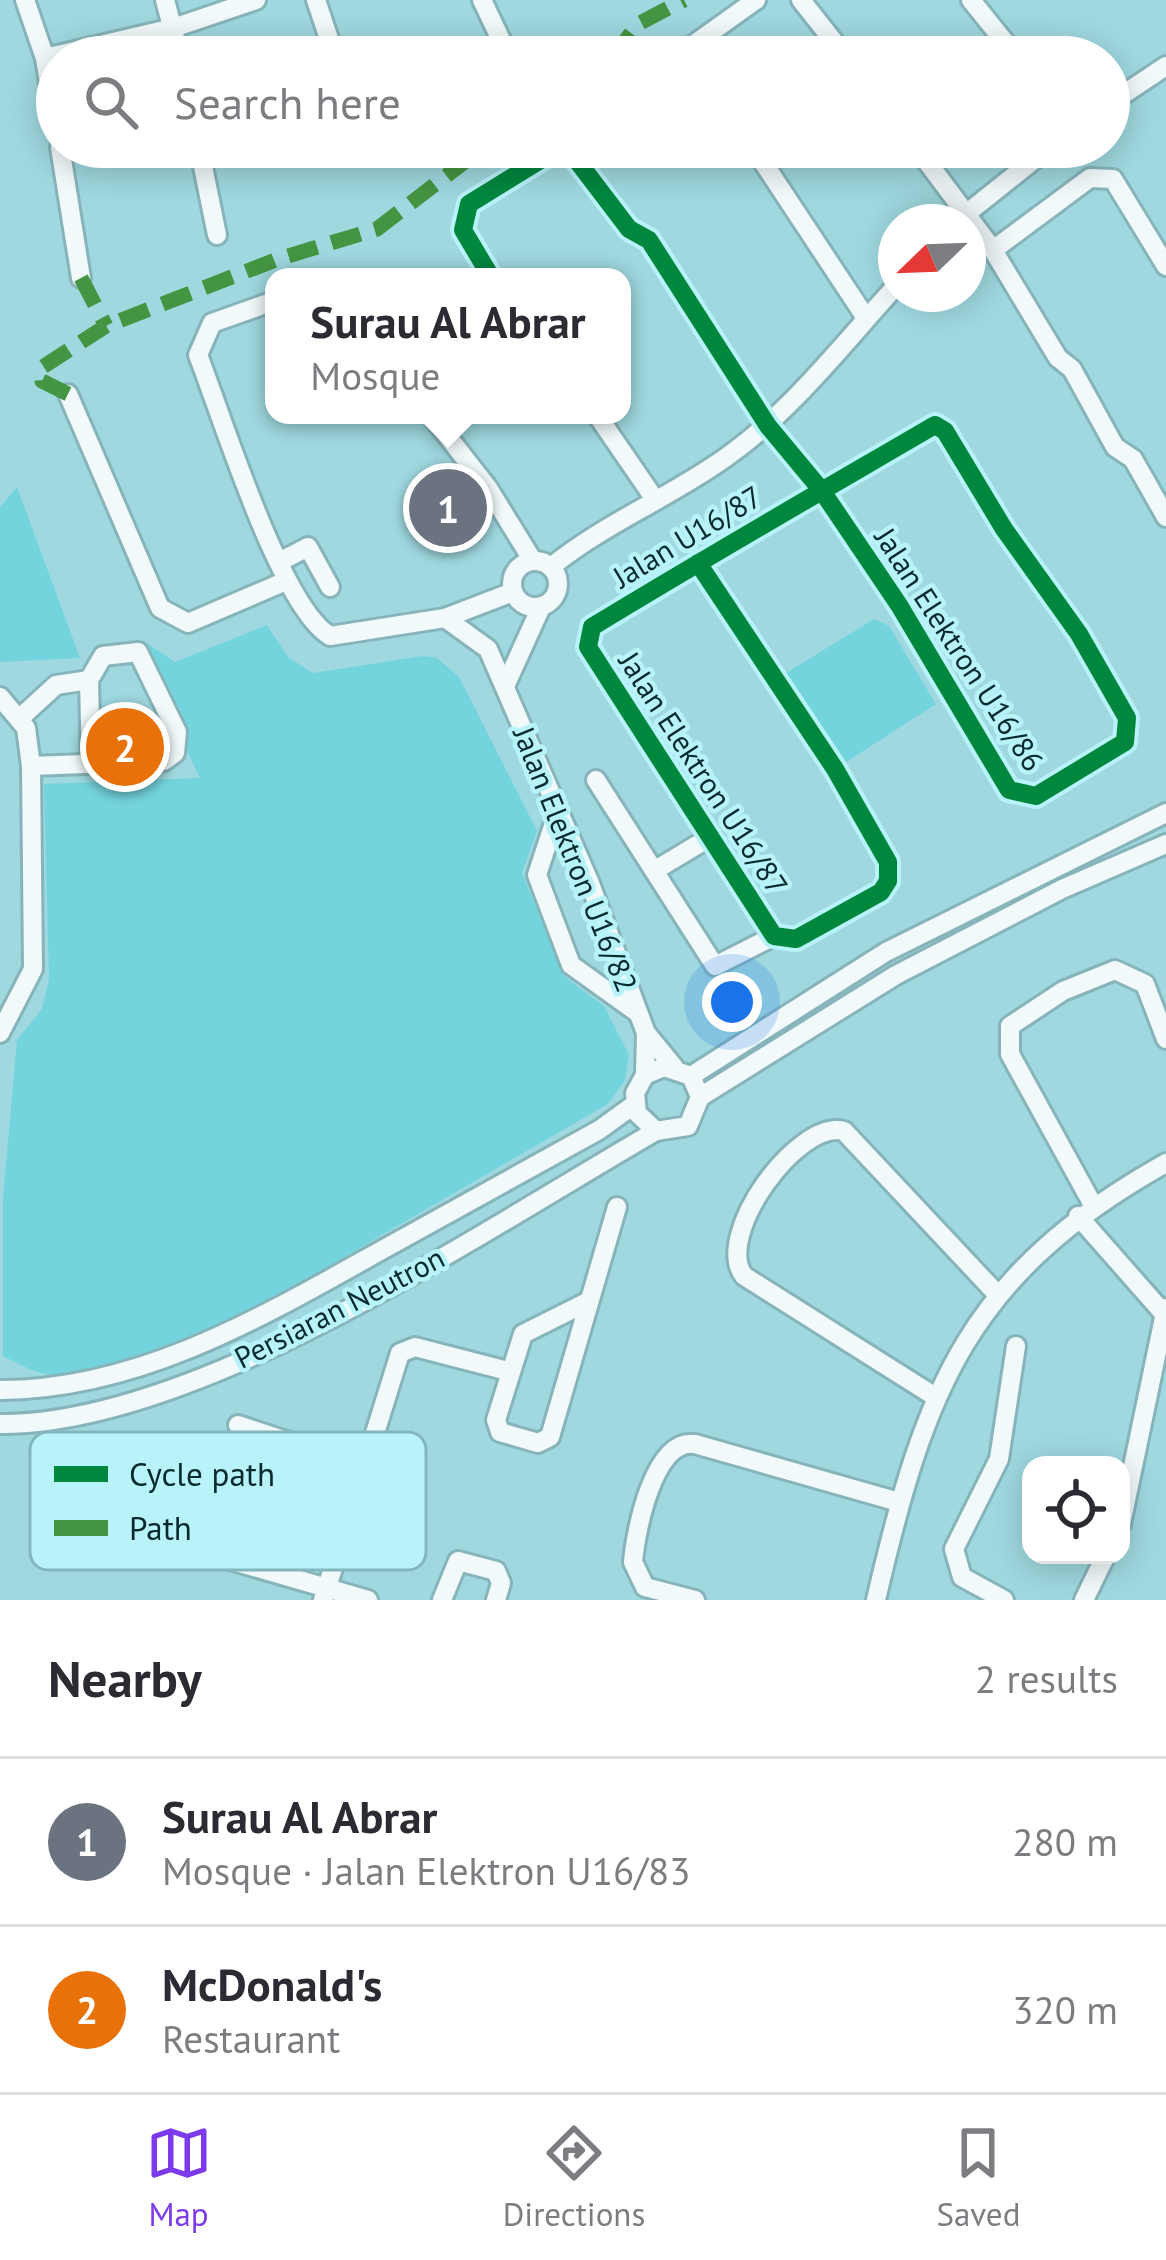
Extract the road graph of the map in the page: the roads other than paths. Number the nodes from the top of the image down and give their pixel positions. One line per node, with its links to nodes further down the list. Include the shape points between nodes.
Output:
1 (25, 0): 10 (street)
2 (166, 0): 9 (street)
3 (256, 0): 9 (street)
4 (316, 0): 13 (street)
5 (482, 0): 14 (street)
6 (756, 0): 15 (street)
7 (801, 0): 16 (street)
8 (971, 0): 17 (street)
9 (173, 28): 11 (street); 12 (street)
10 (37, 36)
11 (139, 36)
12 (175, 36)
13 (327, 36)
14 (499, 36)
15 (706, 36)
16 (830, 36)
17 (1000, 36)
18 (1166, 66): 19 (street)
19 (1130, 90)
20 (63, 168): 34 (street)
21 (203, 168): 29 (street)
22 (527, 168): 33 (street, Jalan Elektron U16/86, via 469,204 463,230)
23 (582, 168): 41 (street, Jalan Elektron U16/86, via 628,229 649,240)
24 (768, 168): 37 (street)
25 (930, 168): 27 (street)
26 (1023, 168): 28 (street)
27 (953, 204)
28 (978, 204)
29 (217, 235)
30 (986, 243): 31 (street)
31 (993, 250): 32 (street, via 1102,176 1113,179); 44 (street)
32 (1166, 266)
33 (486, 268)
34 (81, 278)
35 (265, 304): 47 (street, via 212,322 198,355)
36 (878, 305): 37 (street)
37 (866, 318): 41 (street)
38 (68, 394): 47 (street, via 160,608 188,623)
39 (437, 424): 46 (street)
40 (603, 424): 43 (street)
41 (768, 426): 42 (street, Jalan Elektron U16/86); 43 (street)
42 (822, 491): 42 (street, Jalan Elektron U16/86, via 935,425 945,431 1126,718 1121,750 1036,796 1009,790); 45 (street, Jalan U16/87)
43 (654, 498): 46 (street)
44 (1166, 517)
45 (698, 563): 51 (street, Jalan U16/87); 64 (street, Jalan Elektron U16/87, via 888,862 881,892 796,939)
46 (542, 564): 49 (street, via 516,571); 49 (street, via 559,586)
47 (283, 571): 48 (street, via 308,547); 50 (street, via 316,628 330,636)
48 (330, 587)
49 (526, 601): 50 (street); 53 (street)
50 (446, 618): 53 (street, Jalan Elektron U16/82, via 479,638)
51 (587, 638): 61 (street, Jalan Elektron U16/87)
52 (89, 680): 55 (street, via 56,685); 56 (street); 56 (street, via 103,656 143,654 176,732 175,753 164,761)
53 (506, 684): 60 (street, Jalan Elektron U16/82)
54 (0, 698): 55 (street)
55 (20, 719): 57 (street)
56 (91, 764): 57 (street)
57 (31, 766): 66 (street, via 33,969)
58 (596, 780): 63 (street)
59 (1166, 813): 69 (street, via 886,952)
60 (557, 814): 65 (street, Jalan Elektron U16/82); 65 (street, via 537,875 571,964)
61 (712, 836): 63 (street); 64 (street, Jalan Elektron U16/87)
62 (1166, 844): 71 (street, via 896,975)
63 (657, 869): 64 (street, via 717,968)
64 (774, 935)
65 (638, 1013): 67 (street, Jalan Elektron U16/82)
66 (0, 1033)
67 (646, 1033): 69 (street); 70 (street)
68 (1166, 1039): 76 (street, via 1145,984 1115,970 1010,1026 1010,1054)
69 (682, 1072): 70 (street); 71 (street)
70 (645, 1075): 72 (street)
71 (700, 1097): 73 (street, via 688,1126)
72 (635, 1104): 73 (street); 82 (street, Persiaran Neutron, via 304,1293 181,1353 84,1384)
73 (656, 1131): 84 (street, Persiaran Neutron, via 365,1299 167,1393 35,1424)
74 (1166, 1163): 76 (street)
75 (617, 1207): 78 (street)
76 (1086, 1211): 77 (street); 79 (street)
77 (996, 1294): 83 (street); 83 (street, via 844,1131 810,1134 758,1197 735,1240 744,1276)
78 (587, 1302): 81 (street, via 523,1334); 81 (street, via 544,1442 496,1426)
79 (1165, 1313): 88 (street)
80 (1016, 1346): 98 (street, via 999,1459 954,1549 962,1577)
81 (508, 1371): 87 (street, via 407,1349)
82 (0, 1390)
83 (934, 1396): 89 (street)
84 (0, 1424)
85 (238, 1425): 86 (street)
86 (259, 1432)
87 (373, 1432)
88 (1130, 1481)
89 (898, 1502): 96 (street, via 694,1444 674,1446 661,1458 633,1562 645,1587); 97 (street)
90 (1102, 1564): 99 (street)
91 (253, 1570): 92 (street)
92 (325, 1595): 93 (street)
93 (368, 1600)
94 (442, 1600): 95 (street, via 458,1562 496,1571)
95 (496, 1600)
96 (695, 1600)
97 (876, 1600)
98 (1004, 1600)
99 (1084, 1600)

